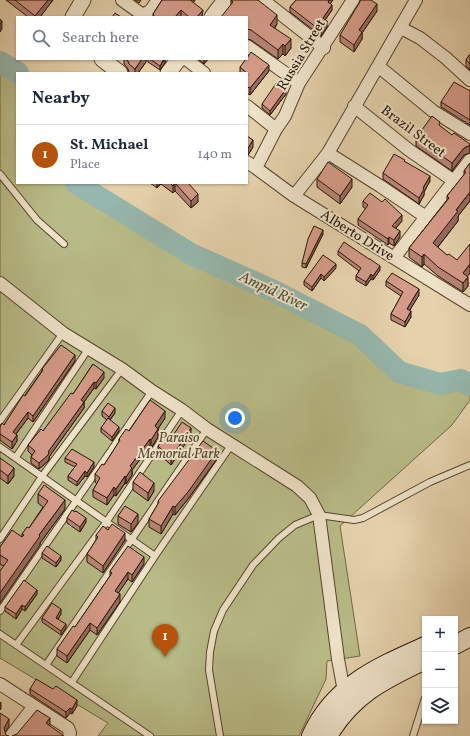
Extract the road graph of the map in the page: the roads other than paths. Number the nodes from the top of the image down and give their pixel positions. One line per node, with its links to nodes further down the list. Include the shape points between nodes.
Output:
1 (82, 0): 8 (street)
2 (122, 0): 3 (street, via 144,14 150,12)
3 (158, 0)
4 (225, 0): 9 (street)
5 (263, 0): 12 (street)
6 (416, 0): 10 (street)
7 (348, 2): 12 (street, Russia Street)
8 (74, 16)
9 (213, 16)
10 (400, 28): 16 (street); 20 (street, via 420,38)
11 (248, 47): 21 (street)
12 (324, 48): 21 (street, Russia Street)
13 (103, 60): 17 (street)
14 (177, 60): 18 (street)
15 (187, 60): 19 (street)
16 (378, 66): 22 (street); 25 (street, via 433,111)
17 (116, 72)
18 (169, 72)
19 (203, 72)
20 (470, 80)
21 (299, 84): 24 (street, Russia Street, via 285,116)
22 (354, 106): 26 (street); 30 (street, Brazil Street, via 409,150)
23 (248, 107): 24 (street)
24 (276, 129): 28 (street, Russia Street)
25 (470, 134)
26 (328, 153): 31 (street); 32 (street)
27 (470, 160): 30 (street)
28 (252, 165): 31 (street, Alberto Drive)
29 (0, 174): 33 (lane, via 37,220)
30 (454, 180): 32 (street)
31 (294, 196): 34 (street, Alberto Drive)
32 (426, 217): 34 (street)
33 (64, 244)
34 (394, 258): 36 (street, Alberto Drive)
35 (0, 283): 37 (street)
36 (468, 301)
37 (63, 332): 38 (street); 42 (lane)
38 (89, 348): 39 (street); 46 (lane)
39 (122, 369): 40 (street); 48 (lane)
40 (152, 391): 41 (street); 49 (lane)
41 (182, 410): 43 (street); 51 (lane)
42 (0, 420)
43 (207, 429): 44 (street); 53 (lane)
44 (232, 444): 50 (street, via 297,486 310,498); 54 (lane)
45 (0, 446): 46 (lane)
46 (16, 457): 48 (lane)
47 (470, 465): 50 (lane, via 430,482 362,518 354,520)
48 (42, 475): 49 (lane); 52 (lane)
49 (78, 500): 51 (lane); 55 (lane)
50 (319, 515): 66 (street); 72 (lane, via 295,525 253,565 223,610 214,630 208,670)
51 (107, 521): 53 (lane); 61 (lane)
52 (0, 539)
53 (132, 539): 54 (lane); 63 (lane)
54 (155, 556): 64 (lane)
55 (0, 611)
56 (470, 625): 57 (main road)
57 (458, 631)
58 (0, 634): 61 (lane)
59 (470, 638): 60 (main road)
60 (458, 644)
61 (16, 645): 63 (lane)
62 (422, 658): 66 (main road, via 375,669 364,675)
63 (46, 665): 64 (lane)
64 (72, 682): 71 (lane)
65 (0, 684): 67 (street)
66 (346, 700): 73 (main road, via 323,716); 74 (main road)
67 (34, 706): 69 (street); 70 (street, via 68,728)
68 (422, 707): 75 (lane)
69 (11, 736)
70 (69, 736)
71 (150, 736)
72 (220, 736)
73 (311, 736)
74 (328, 736)
75 (412, 736)

